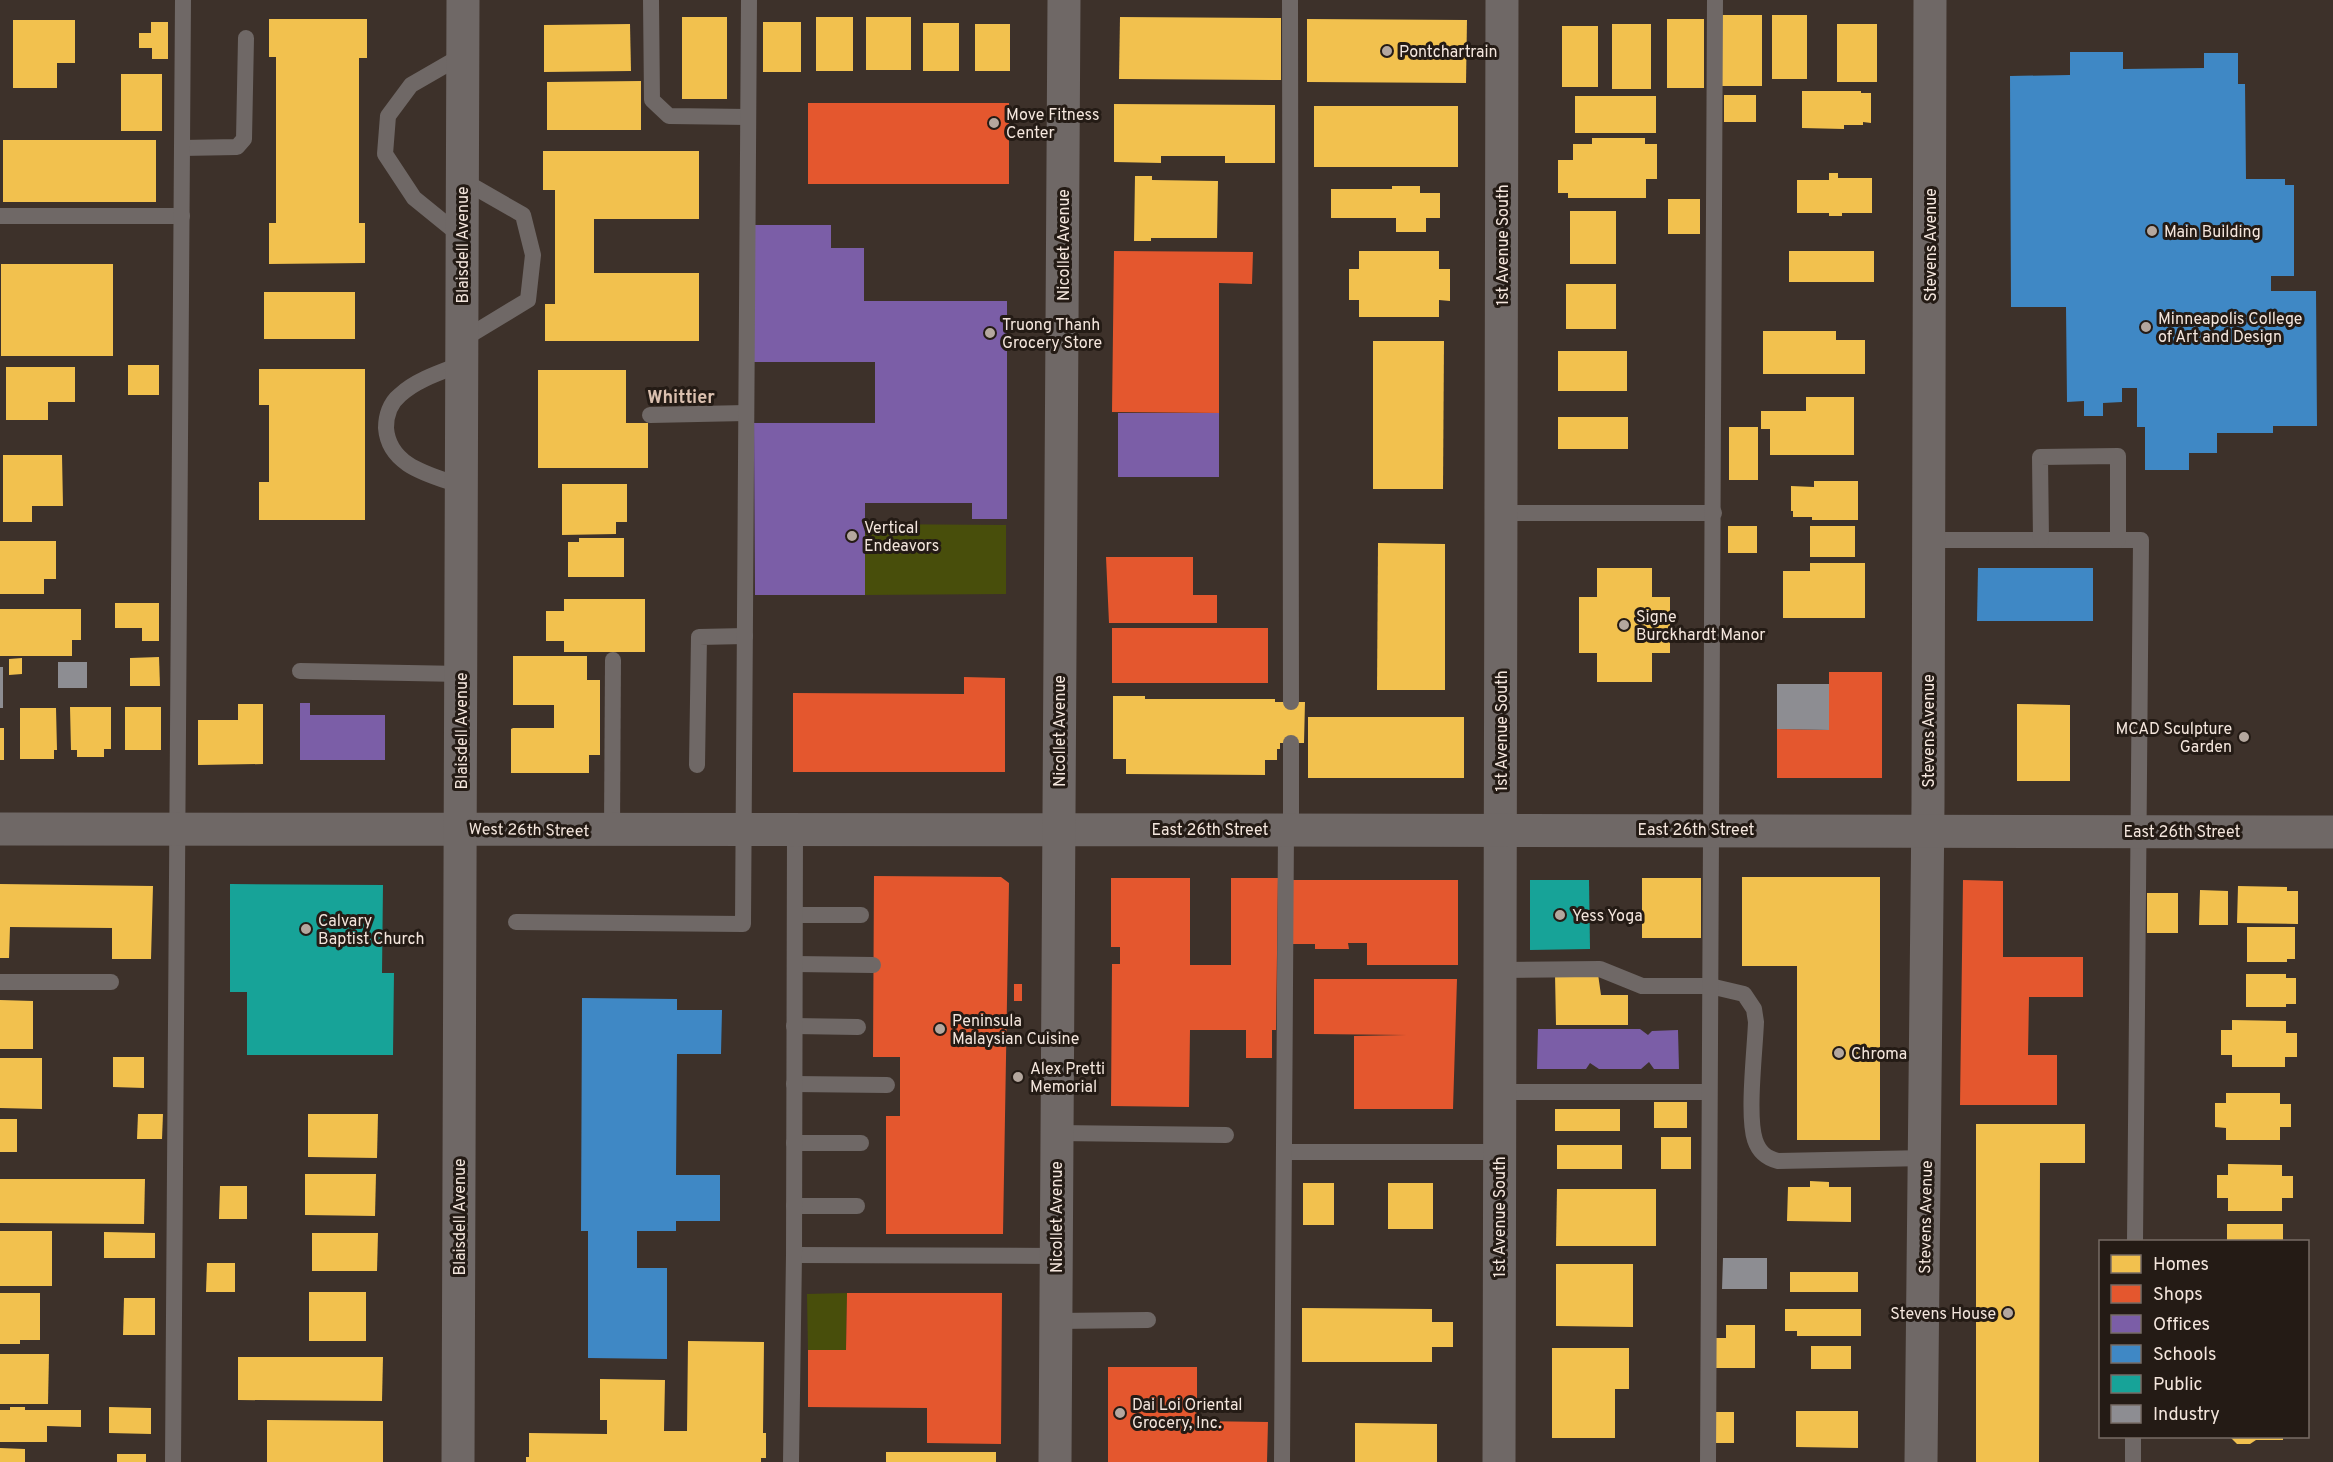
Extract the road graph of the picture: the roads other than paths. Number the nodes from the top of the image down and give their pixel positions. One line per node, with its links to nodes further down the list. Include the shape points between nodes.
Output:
1 (183, 0): 13 (lane)
2 (463, 0): 11 (street, Blaisdell Avenue)
3 (651, 0): 12 (lane, via 652,100 669,116)
4 (749, 0): 12 (lane)
5 (1064, 0): 43 (street, Nicollet Avenue)
6 (1290, 0): 31 (lane)
7 (1502, 0): 22 (street, 1st Avenue South)
8 (1715, 0): 23 (lane)
9 (1930, 0): 24 (street, Stevens Avenue)
10 (246, 38): 13 (lane, via 244,139 237,147)
11 (463, 55): 14 (street, Blaisdell Avenue); 17 (lane, via 411,85 388,116 385,154 414,198)
12 (748, 117): 19 (lane)
13 (182, 148): 16 (lane)
14 (462, 180): 17 (street, Blaisdell Avenue); 18 (lane, via 523,215 533,255 528,300)
15 (0, 216): 16 (lane)
16 (182, 216): 35 (lane)
17 (462, 237): 18 (street, Blaisdell Avenue)
18 (462, 352): 21 (street, Blaisdell Avenue); 21 (lane, via 399,395 386,421 391,449 401,460)
19 (746, 413): 20 (lane); 27 (lane)
20 (650, 415)
21 (462, 486): 30 (street, Blaisdell Avenue)
22 (1502, 513): 23 (lane); 38 (street, 1st Avenue South)
23 (1714, 513): 39 (lane)
24 (1929, 540): 25 (lane); 45 (street, Stevens Avenue)
25 (2040, 540): 26 (lane); 26 (lane, via 2040,457 2118,456)
26 (2118, 540): 44 (lane, via 2141,540)
27 (745, 636): 33 (lane, via 699,637); 41 (lane)
28 (613, 660): 40 (lane)
29 (300, 671): 30 (lane)
30 (462, 674): 36 (street, Blaisdell Avenue)
31 (1291, 702)
32 (1291, 743): 37 (lane)
33 (697, 765)
34 (0, 829): 35 (street, West 26th Street)
35 (178, 829): 36 (street, West 26th Street); 77 (lane)
36 (461, 829): 40 (street, West 26th Street); 78 (street, Blaisdell Avenue)
37 (1288, 829): 38 (street, East 26th Street); 43 (street, East 26th Street); 66 (lane)
38 (1501, 829): 39 (street, East 26th Street); 52 (street, 1st Avenue South)
39 (1712, 829): 45 (street, East 26th Street); 55 (lane)
40 (612, 830): 41 (street, West 26th Street)
41 (744, 830): 42 (street, West 26th Street); 49 (lane, via 743,924)
42 (795, 830): 43 (street, West 26th Street); 47 (lane)
43 (1059, 831): 62 (street, Nicollet Avenue)
44 (2140, 831): 45 (street, East 26th Street); 46 (street, East 26th Street); 71 (lane)
45 (1928, 832): 68 (street, Stevens Avenue)
46 (2333, 832)
47 (795, 915): 48 (lane); 50 (lane)
48 (861, 915)
49 (516, 922)
50 (795, 964): 51 (lane); 56 (lane)
51 (873, 965)
52 (1500, 970): 55 (lane, via 1600,969 1642,986); 60 (street, 1st Avenue South)
53 (0, 982): 54 (lane)
54 (111, 982)
55 (1710, 986): 61 (lane); 68 (lane, via 1744,994 1754,1009 1752,1121 1763,1155 1778,1161)
56 (794, 1026): 57 (lane); 58 (lane)
57 (858, 1027)
58 (794, 1084): 59 (lane); 64 (lane)
59 (888, 1085)
60 (1500, 1092): 61 (lane); 67 (street, 1st Avenue South)
61 (1709, 1092): 83 (lane)
62 (1057, 1134): 63 (lane); 73 (street, Nicollet Avenue)
63 (1226, 1135)
64 (794, 1143): 65 (lane); 69 (lane)
65 (861, 1143)
66 (1284, 1152): 67 (lane); 81 (lane)
67 (1499, 1152): 82 (street, 1st Avenue South)
68 (1926, 1158): 84 (street, Stevens Avenue)
69 (794, 1206): 70 (lane); 72 (lane)
70 (857, 1206)
71 (2135, 1240)
72 (794, 1255): 73 (lane); 79 (lane)
73 (1056, 1256): 75 (street, Nicollet Avenue)
74 (1148, 1320): 75 (lane)
75 (1056, 1321): 80 (street, Nicollet Avenue)
76 (2133, 1438): 85 (lane)
77 (173, 1462)
78 (458, 1462)
79 (791, 1462)
80 (1055, 1462)
81 (1282, 1462)
82 (1499, 1462)
83 (1708, 1462)
84 (1921, 1462)
85 (2133, 1462)

